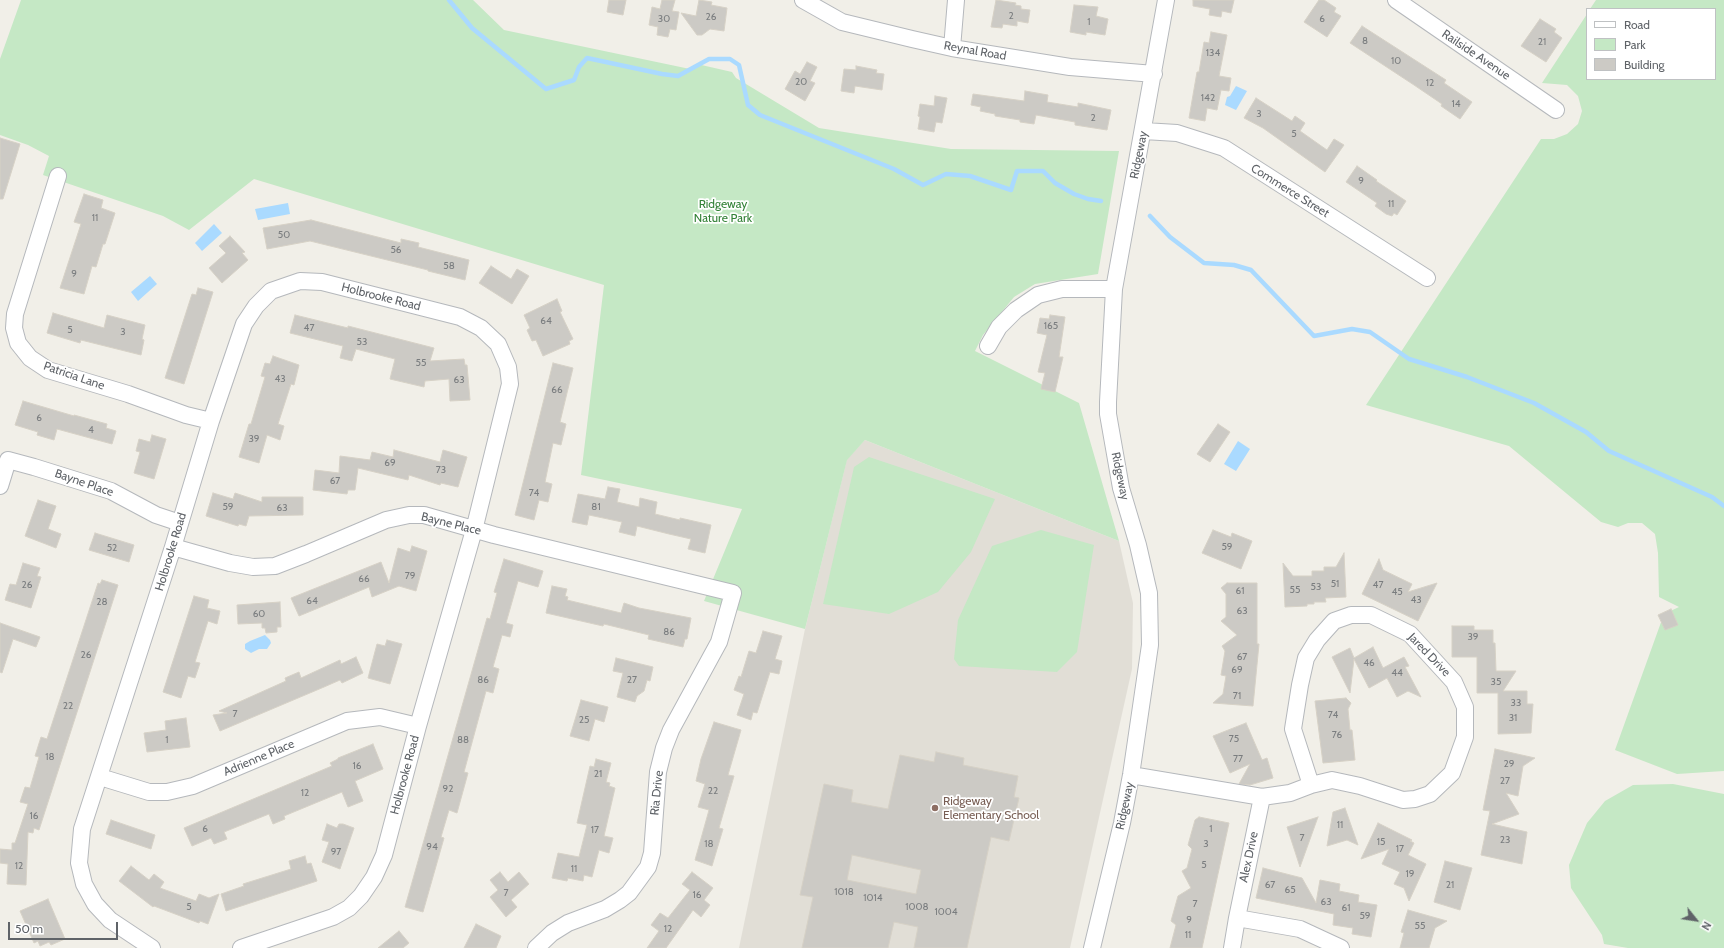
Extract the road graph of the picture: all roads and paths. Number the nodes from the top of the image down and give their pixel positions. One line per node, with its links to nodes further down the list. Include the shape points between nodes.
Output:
1 (803, 0): 5 (street, Reynal Road, via 842,22)
2 (956, 0): 5 (street)
3 (1166, 0): 6 (street, Ridgeway)
4 (1396, 0): 7 (street, Railside Avenue)
5 (952, 48): 6 (street, Reynal Road, via 1070,67)
6 (1154, 74): 8 (street, Ridgeway)
7 (1556, 110)
8 (1144, 131): 10 (street, Commerce Street, via 1177,134 1224,148); 11 (street, Ridgeway)
9 (58, 176): 13 (street, Patricia Lane, via 15,314 14,328 18,343 30,358 48,370)
10 (1427, 278)
11 (1114, 289): 12 (street, via 1062,289 1038,295 1016,310 1000,327); 20 (street, Ridgeway, via 1108,414 1121,488 1149,593 1150,645)
12 (988, 346)
13 (211, 421): 15 (street, Holbrooke Road); 16 (street, Holbrooke Road, via 244,324 256,306 271,291 300,281 322,282 460,317 481,328 498,344 508,366 510,384)
14 (0, 486): 15 (street, Bayne Place, via 8,460 111,491 156,515)
15 (180, 523): 17 (street, Holbrooke Road)
16 (474, 530): 17 (street, Bayne Place, via 424,515 409,515 386,520 275,566 253,567 230,563); 18 (street, Bayne Place); 19 (street, Holbrooke Road)
17 (173, 547): 21 (street, Holbrooke Road)
18 (733, 593): 27 (street, Ria Drive, via 719,642 671,730 664,748 658,772 652,853 648,867 629,893 620,900 605,909 568,923)
19 (418, 726): 21 (street, Adrienne Place, via 380,717 347,721 192,786 167,792 149,792); 26 (street, Holbrooke Road, via 384,855 374,877 361,896 349,908 333,917)
20 (1131, 775): 23 (street, Jared Drive); 28 (street, Ridgeway)
21 (100, 777): 25 (street, Holbrooke Road, via 82,829 79,862 84,884 95,904 110,920)
22 (1311, 785): 22 (street, Jared Drive, via 1293,729 1306,658 1316,640 1334,621 1351,615 1371,615 1410,634 1454,682 1465,707 1465,737 1452,773 1430,794 1415,799 1402,800 1332,780); 23 (street, Jared Drive, via 1290,793)
23 (1262, 797): 24 (street, Alex Drive)
24 (1237, 918): 29 (street, Alex Drive); 30 (street, via 1300,929)
25 (152, 948)
26 (241, 948)
27 (536, 948)
28 (1092, 948)
29 (1232, 948)
30 (1341, 948)

